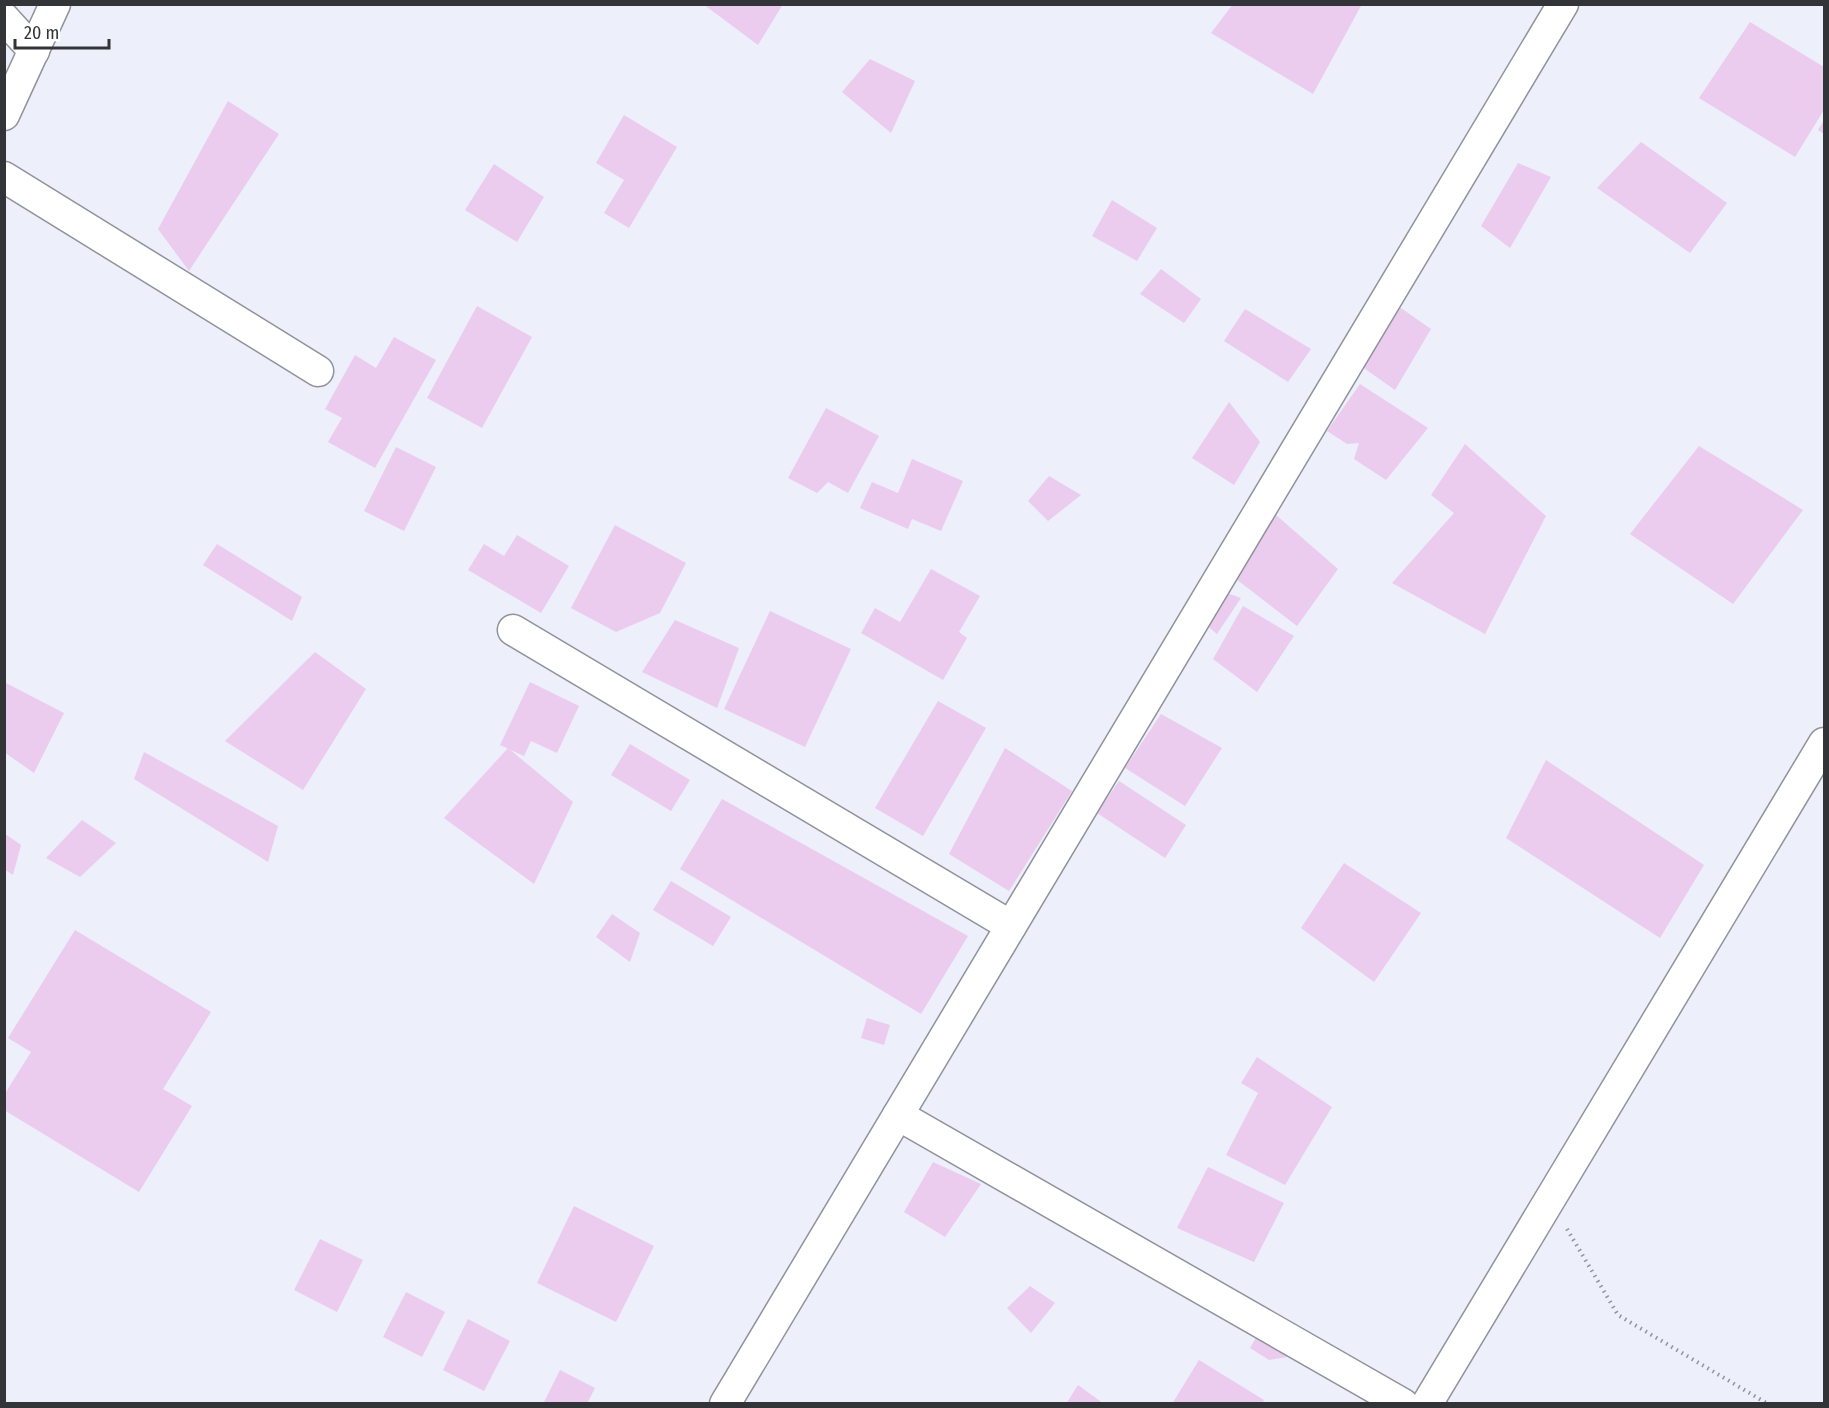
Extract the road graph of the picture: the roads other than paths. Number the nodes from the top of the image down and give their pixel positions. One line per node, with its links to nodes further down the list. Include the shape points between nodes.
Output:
1 (55, 4): 4 (street)
2 (1563, 4): 10 (street)
3 (4, 18): 4 (street)
4 (34, 51): 5 (street)
5 (4, 115)
6 (4, 177): 7 (street)
7 (318, 371)
8 (513, 630): 10 (street)
9 (1824, 743): 14 (street)
10 (1011, 926): 11 (street)
11 (898, 1115): 12 (street); 13 (street)
12 (725, 1404)
13 (1403, 1404)
14 (1427, 1404)

